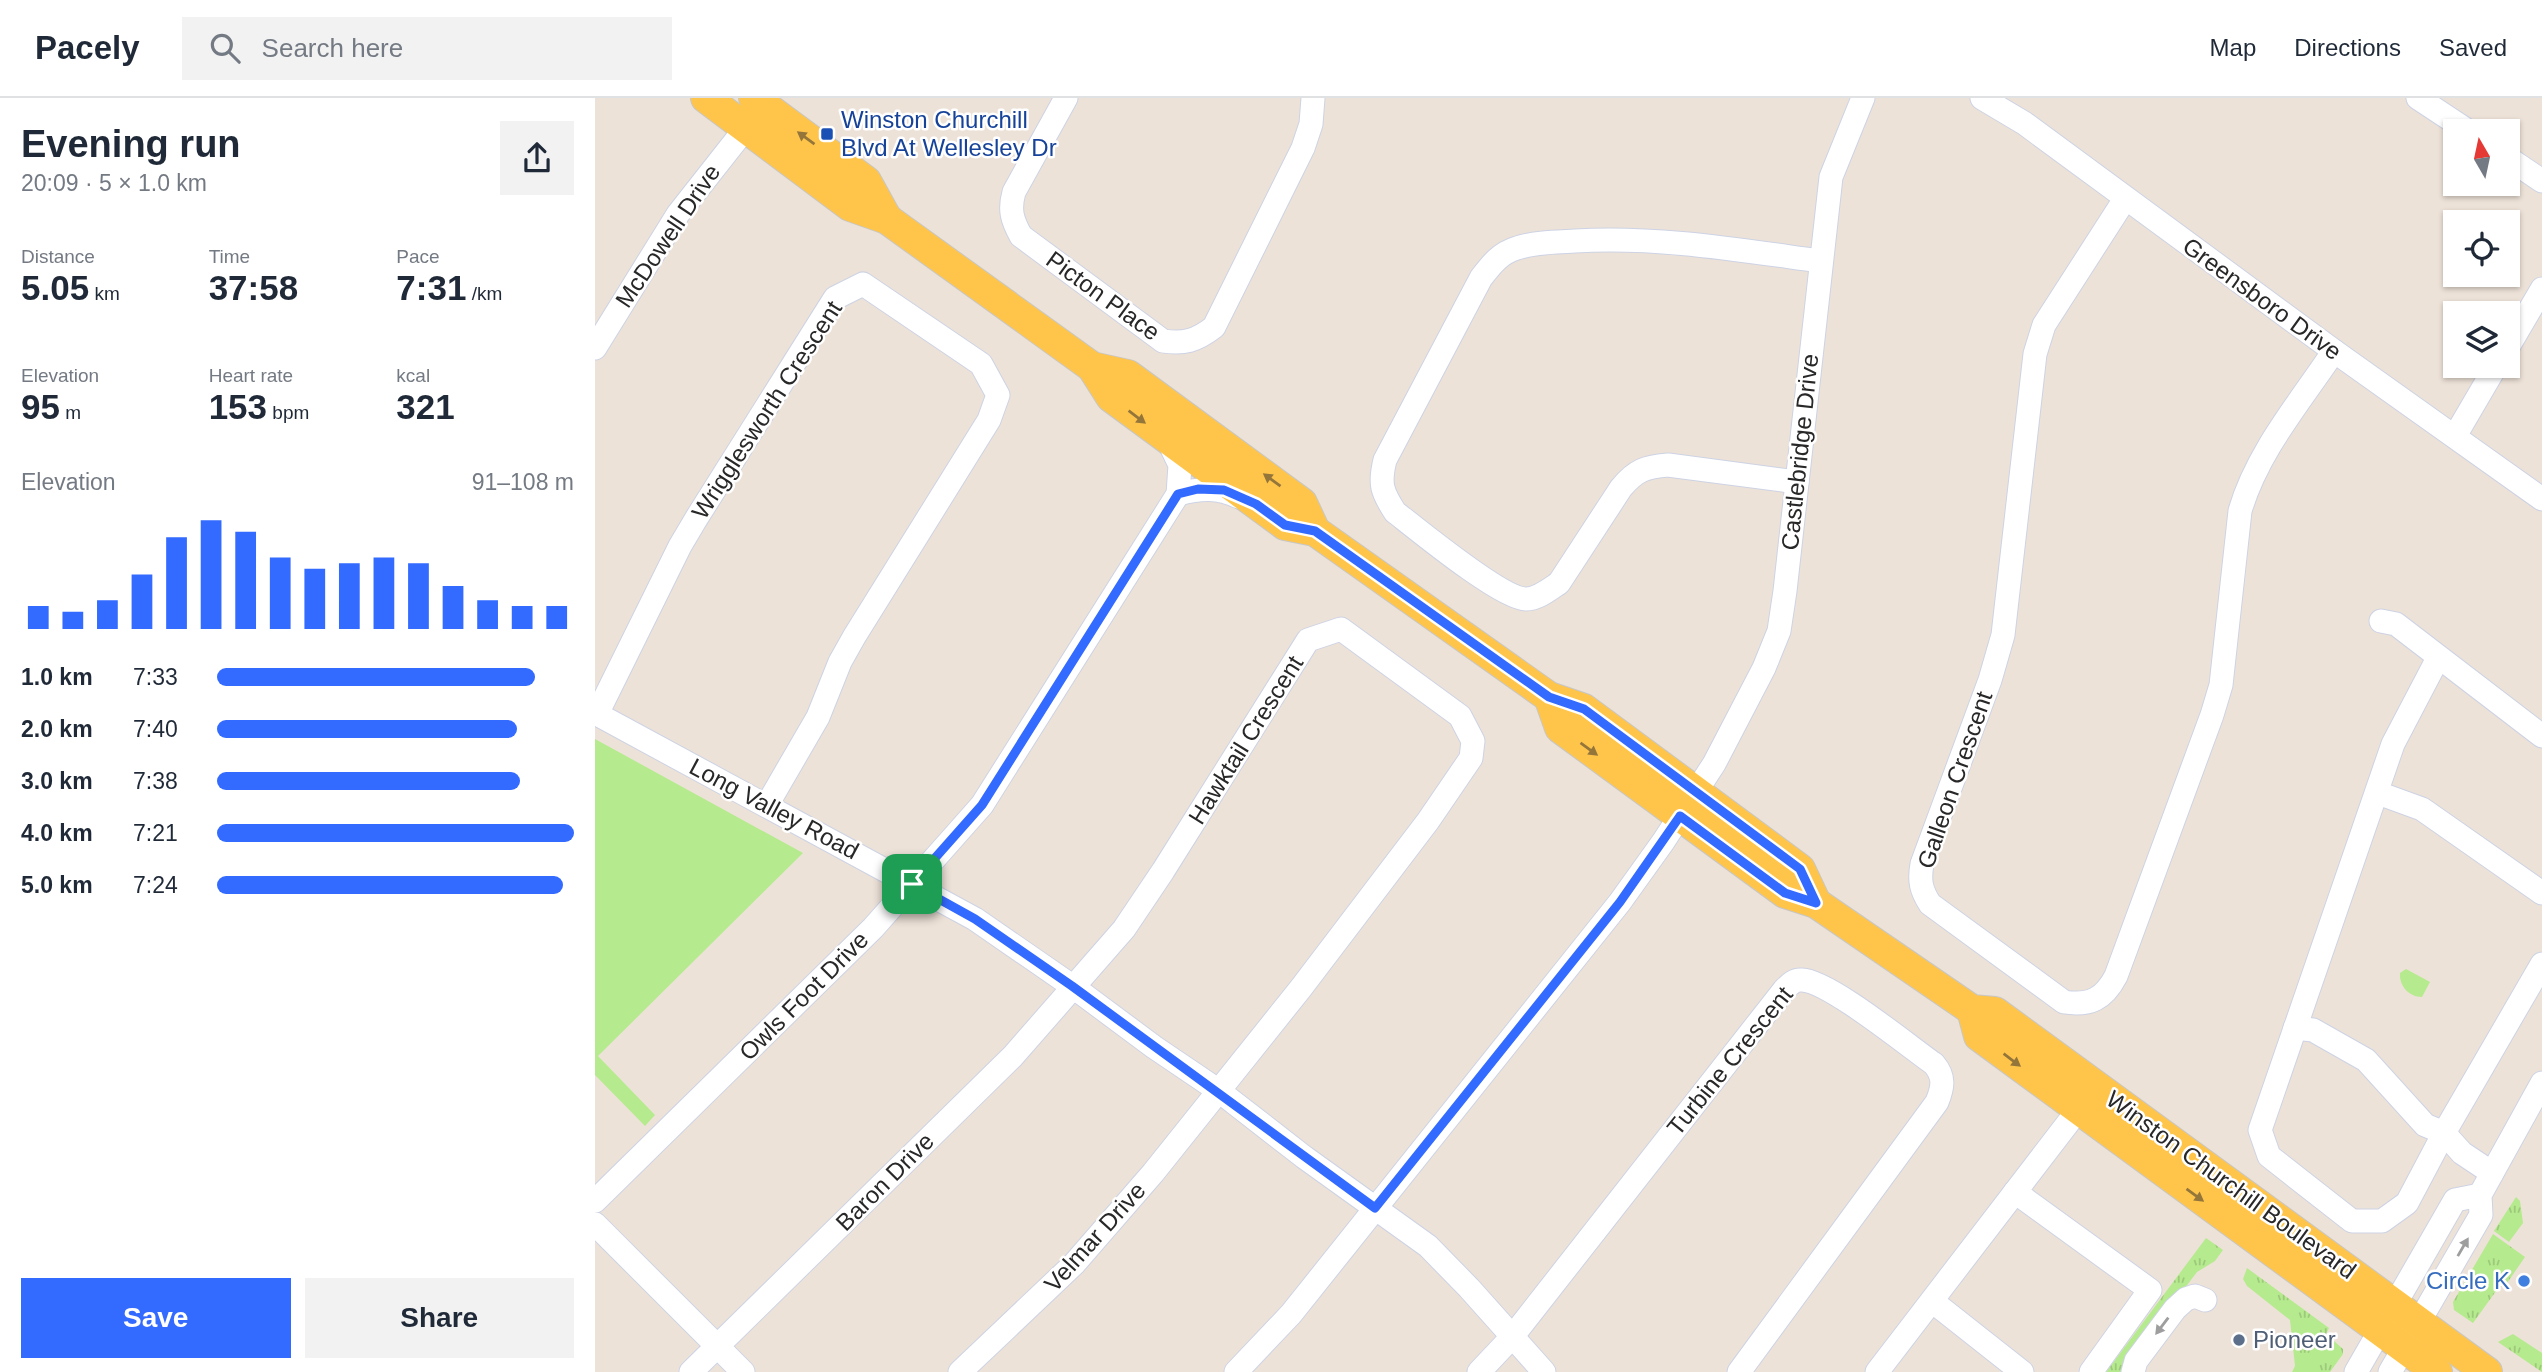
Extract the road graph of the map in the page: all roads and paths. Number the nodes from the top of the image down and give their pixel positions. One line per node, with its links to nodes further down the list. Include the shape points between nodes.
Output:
1 (706, 98): 7 (main road, Winston Churchill Boulevard)
2 (1066, 98): 3 (street, Picton Place, via 1014,192 1010,207 1020,236 1163,341 1182,343 1200,338 1214,327 1303,148)
3 (1313, 98)
4 (1863, 98): 12 (street, Castlebridge Drive, via 1831,177)
5 (1982, 98): 11 (street, Greensboro Drive, via 2024,123)
6 (2418, 98): 8 (street)
7 (758, 107): 15 (street, McDowell Drive, via 678,214); 17 (main road, Winston Churchill Boulevard, via 866,181 887,219)
8 (2450, 119)
9 (2520, 166): 10 (street)
10 (2542, 181)
11 (2125, 199): 16 (street, Greensboro Drive); 16 (street, Galleon Crescent, via 2044,325 2035,354 2003,635 1920,878 1921,891 1930,904 2064,1002 2090,1003 2102,997 2116,976 2221,685 2246,491)
12 (1820, 261): 21 (street, Castlebridge Drive); 21 (street, via 1663,241 1609,239 1515,248 1494,261 1481,278 1385,460 1381,477 1383,495 1395,512 1503,592 1526,599 1559,583 1621,488 1633,474 1649,467 1668,465)
13 (2542, 289): 14 (street)
14 (2520, 327)
15 (595, 348)
16 (2334, 351): 19 (street, Greensboro Drive)
17 (1092, 367): 20 (main road, Winston Churchill Boulevard, one-way to 20, via 1111,397); 25 (main road, Winston Churchill Boulevard, one-way to 17, via 1302,503 1128,375)
18 (2490, 378): 19 (street)
19 (2455, 436): 23 (street, Greensboro Drive)
20 (1168, 440): 22 (street, via 1180,465); 24 (main road, Winston Churchill Boulevard)
21 (1797, 482): 32 (street, Castlebridge Drive, via 1779,631 1714,764)
22 (1178, 494): 24 (street, via 1224,490); 33 (street, Owls Foot Drive, via 982,805)
23 (2542, 499)
24 (1256, 504): 25 (main road, Winston Churchill Boulevard, via 1285,525)
25 (1315, 531): 32 (main road, Winston Churchill Boulevard, via 1549,697 1560,728)
26 (2381, 621): 27 (street, via 2396,624)
27 (2438, 658): 29 (street); 30 (street, via 2393,744)
28 (596, 713): 31 (street, Long Valley Road); 31 (street, Wrigglesworth Crescent, via 696,519 835,298 863,284 981,364 998,395 989,420 845,654 818,717)
29 (2542, 736)
30 (2378, 793): 34 (street, via 2422,809); 38 (street)
31 (767, 804): 33 (street, Long Valley Road)
32 (1688, 804): 37 (main road, Winston Churchill Boulevard, via 1785,893 1816,903); 47 (street, Castlebridge Drive, via 1620,902)
33 (912, 884): 36 (street, Long Valley Road, via 975,919); 46 (street, Owls Foot Drive, via 873,928)
34 (2542, 893)
35 (2542, 964): 42 (street)
36 (1072, 986): 40 (street, Long Valley Road); 40 (street, Hawktail Crescent, via 1134,915 1308,640 1341,629 1372,650 1460,716 1473,741 1471,758 1428,821); 54 (street, Baron Drive, via 1013,1056)
37 (1972, 1010): 41 (main road, Winston Churchill Boulevard, one-way to 41, via 1979,1036); 51 (main road, Winston Churchill Boulevard, via 1995,1012)
38 (2295, 1028): 42 (street, via 2312,1030 2366,1060 2425,1125); 42 (street, via 2260,1130 2269,1156 2352,1221 2382,1221 2407,1203)
39 (2542, 1083): 43 (street)
40 (1219, 1091): 47 (street, Long Valley Road); 58 (street, Velmar Drive, via 1082,1255)
41 (2078, 1110): 44 (street); 55 (main road, Winston Churchill Boulevard, one-way to 55)
42 (2444, 1133): 43 (street, via 2462,1153)
43 (2492, 1173): 45 (street)
44 (2015, 1192): 50 (street); 65 (street, via 2150,1290)
45 (2480, 1195): 51 (street, via 2455,1200); 52 (street, one-way to 45, via 2481,1214)
46 (595, 1201)
47 (1375, 1208): 53 (street, Long Valley Road, via 1428,1246); 59 (street, Castlebridge Drive, via 1291,1314)
48 (595, 1224): 54 (street)
49 (2205, 1300): 66 (street, one-way to 66, via 2195,1296 2182,1301 2136,1361)
50 (1932, 1301): 63 (street); 64 (street)
51 (2395, 1305): 52 (main road, Winston Churchill Boulevard); 55 (street)
52 (2419, 1323): 55 (street); 69 (main road, Winston Churchill Boulevard)
53 (1512, 1336): 60 (street, Turbine Crescent); 61 (street, Long Valley Road); 62 (street, Turbine Crescent, via 1784,990 1803,979 1827,987 1934,1064 1942,1085 1937,1102)
54 (717, 1346): 56 (street, Baron Drive); 57 (street)
55 (2391, 1350): 67 (street); 68 (main road, Winston Churchill Boulevard)
56 (691, 1372)
57 (743, 1372)
58 (960, 1372)
59 (1236, 1372)
60 (1479, 1372)
61 (1543, 1372)
62 (1739, 1372)
63 (1877, 1372)
64 (2022, 1372)
65 (2091, 1372)
66 (2133, 1372)
67 (2356, 1372)
68 (2437, 1372)
69 (2487, 1372)

